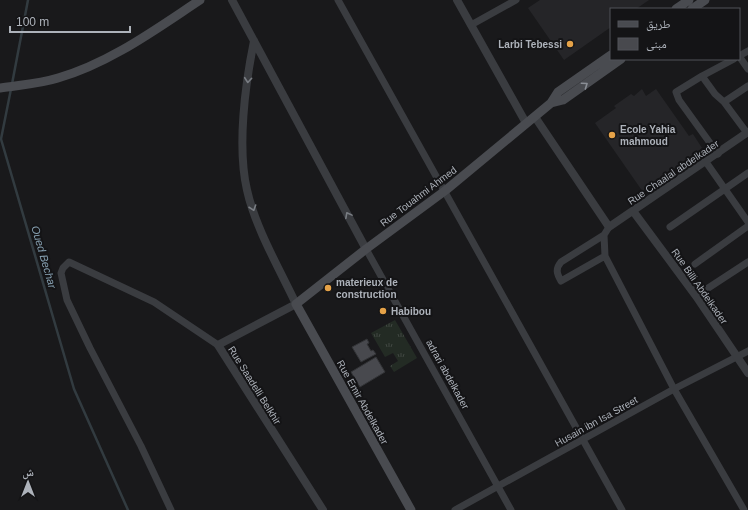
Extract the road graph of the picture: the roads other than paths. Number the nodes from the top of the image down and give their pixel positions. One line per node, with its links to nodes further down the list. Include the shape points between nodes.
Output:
1 (200, 0): 19 (main road, via 114,54 74,73 56,79)
2 (232, 0): 11 (street)
3 (338, 0): 29 (street)
4 (457, 0): 10 (street)
5 (516, 0): 10 (street)
6 (689, 0): 8 (main road)
7 (705, 0): 9 (main road)
8 (677, 8)
9 (693, 8)
10 (471, 25): 23 (street)
11 (254, 41): 36 (street, one-way to 11); 41 (street, one-way to 41, via 249,64 242,165 247,191 258,223)
12 (610, 56): 21 (main road, via 558,92)
13 (740, 57): 16 (street)
14 (620, 60): 21 (main road, one-way to 14, via 563,100)
15 (732, 60): 17 (street)
16 (748, 69)
17 (702, 76): 20 (street); 25 (street, via 676,94)
18 (748, 86): 20 (street)
19 (0, 88)
20 (724, 102): 24 (street)
21 (551, 103): 22 (main road, Rue Touahmi Ahmed)
22 (534, 117): 23 (main road, Rue Touahmi Ahmed); 33 (street)
23 (526, 123): 29 (main road, Rue Touahmi Ahmed)
24 (748, 132): 25 (street, Rue Chaalal abdelkader)
25 (718, 154): 26 (street, Rue Chaalal abdelkader)
26 (706, 162): 28 (street); 30 (street, Rue Chaalal abdelkader)
27 (748, 173): 28 (street)
28 (725, 189): 31 (street); 34 (street)
29 (446, 190): 36 (main road, Rue Touahmi Ahmed); 47 (street)
30 (633, 211): 33 (street, Rue Chaalal abdelkader); 40 (street, Rue Billi Abdelkader)
31 (748, 222)
32 (748, 226): 39 (street)
33 (609, 227): 35 (street)
34 (670, 227)
35 (604, 235): 37 (street); 37 (street, via 561,262 557,268 561,281)
36 (366, 249): 41 (main road, Rue Touahmi Ahmed); 48 (street, adrari abdelkader)
37 (605, 256): 46 (street)
38 (748, 262): 40 (street)
39 (695, 264)
40 (696, 296): 44 (street, Rue Billi Abdelkader)
41 (296, 304): 42 (street, Rue Saadelli Belkhir); 51 (main road, Rue Emir Abdelkader)
42 (218, 345): 49 (street, via 154,302 69,262 63,268 61,273 67,300); 50 (street, Rue Saadelli Belkhir)
43 (748, 351): 44 (street, Husain ibn Isa Street)
44 (736, 357): 45 (street, Rue Billi Abdelkader); 46 (street, Husain ibn Isa Street)
45 (748, 373)
46 (674, 389): 47 (street, Husain ibn Isa Street); 55 (street)
47 (583, 440): 48 (street, Husain ibn Isa Street); 54 (street)
48 (497, 485): 52 (street, Husain ibn Isa Street); 53 (street, adrari abdelkader)
49 (171, 510)
50 (323, 510)
51 (411, 510)
52 (455, 510)
53 (511, 510)
54 (622, 510)
55 (744, 510)

